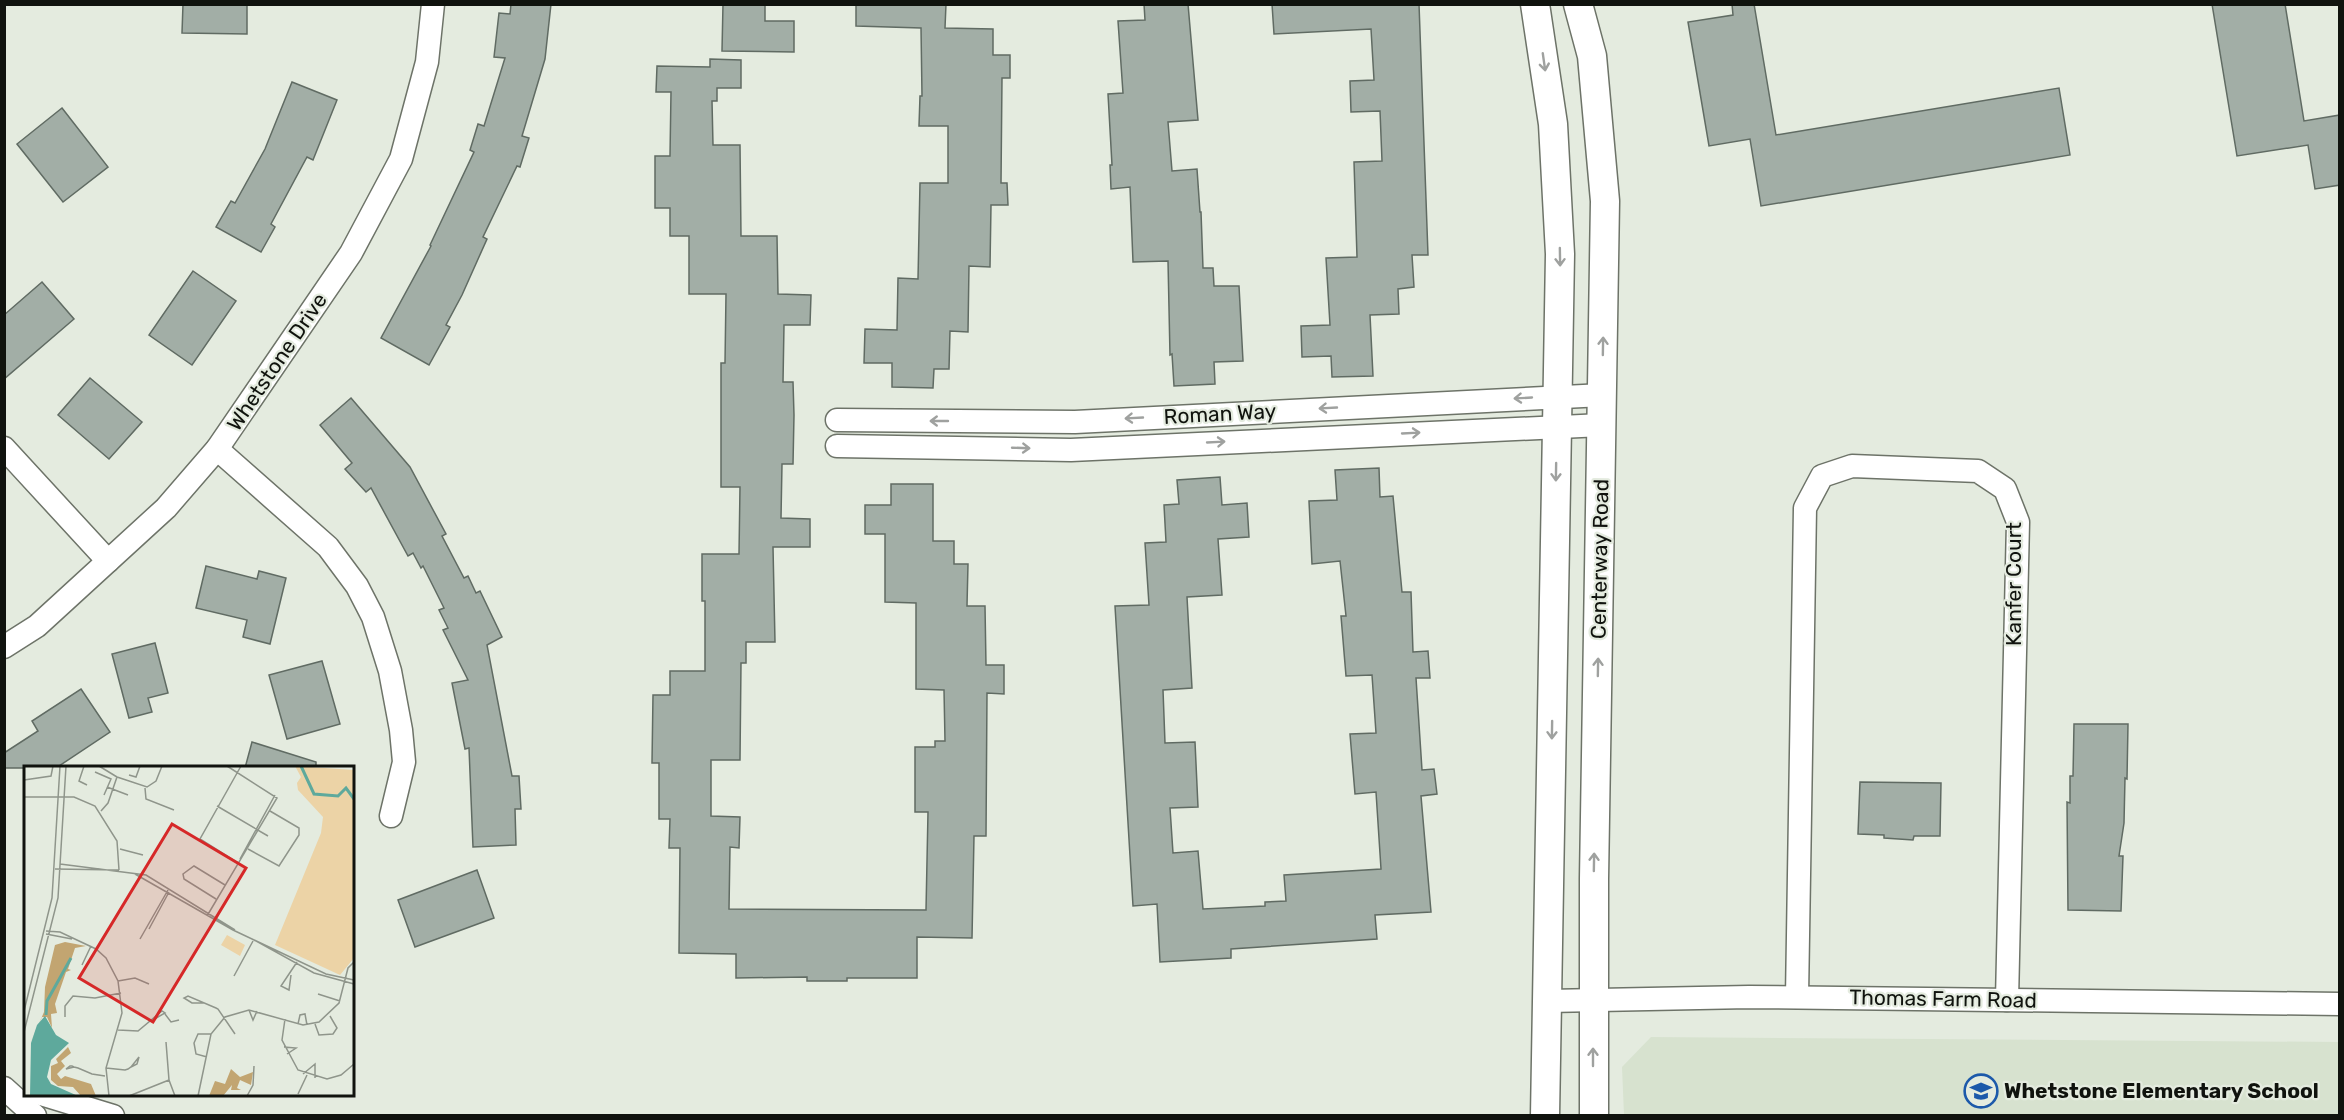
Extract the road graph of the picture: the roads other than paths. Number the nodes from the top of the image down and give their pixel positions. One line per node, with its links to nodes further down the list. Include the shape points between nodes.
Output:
1 (433, 4): 11 (street, Whetstone Drive, via 427,62 401,159 351,253)
2 (1535, 4): 5 (street, one-way to 5, via 1553,124 1560,254)
3 (1578, 4): 4 (street, Centerway Road, one-way to 3, via 1605,201 1592,56)
4 (1603, 395): 5 (street, Roman Way); 7 (street, Centerway Road)
5 (1558, 396): 6 (street, Roman Way, one-way to 6, via 1074,422); 8 (street)
6 (837, 420)
7 (1602, 425): 8 (street, Roman Way); 17 (street, Centerway Road, one-way to 7)
8 (1557, 427): 9 (street, Roman Way, one-way to 8, via 1071,450); 16 (street, one-way to 16)
9 (837, 446)
10 (4, 448): 12 (street)
11 (217, 449): 12 (street, Whetstone Drive, via 166,508); 14 (street, via 328,547 357,586 373,617 390,671 404,762)
12 (108, 561): 13 (street, Whetstone Drive, via 37,626)
13 (4, 647)
14 (391, 816)
15 (1797, 997): 17 (street, Thomas Farm Road); 18 (street, Thomas Farm Road); 18 (street, Kanfer Court, via 1805,508 1822,476 1852,466 1978,471 2005,489 2018,522)
16 (1548, 1000): 17 (street, Thomas Farm Road); 25 (street)
17 (1593, 1000): 26 (street, Centerway Road, one-way to 17)
18 (2007, 1000): 19 (street, Thomas Farm Road)
19 (2340, 1004)
20 (4, 1086): 21 (street); 23 (street)
21 (24, 1090)
22 (44, 1096): 24 (street)
23 (35, 1116)
24 (113, 1116)
25 (1545, 1116)
26 (1594, 1116)

